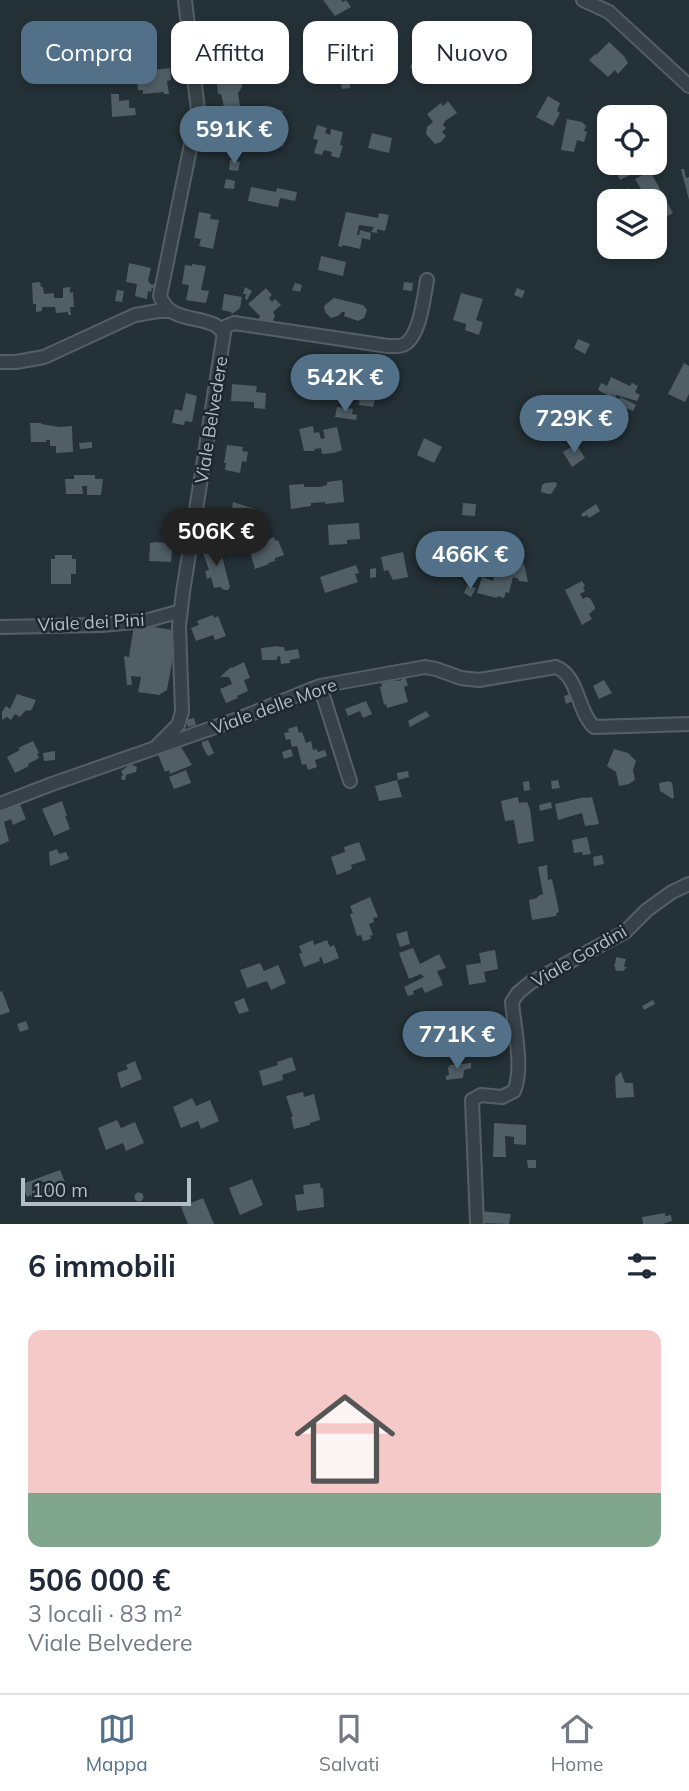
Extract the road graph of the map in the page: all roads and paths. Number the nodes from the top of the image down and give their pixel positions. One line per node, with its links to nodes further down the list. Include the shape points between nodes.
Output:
1 (185, 0): 5 (street, via 198,110 160,296)
2 (583, 0): 3 (street, via 609,12)
3 (689, 86)
4 (427, 280): 6 (street, via 416,330 402,346 234,323)
5 (171, 311): 6 (street); 7 (street, via 135,315 44,357)
6 (220, 329): 8 (street, Viale Belvedere, via 225,333)
7 (0, 362)
8 (181, 611): 9 (street, Viale dei Pini, via 145,621 101,625); 12 (street, Viale Belvedere, via 182,712 178,724)
9 (0, 627)
10 (320, 686): 11 (street, Viale delle More, via 425,667 479,680 556,667 568,675 594,727); 12 (street, Viale delle More); 13 (street)
11 (689, 724)
12 (155, 748): 14 (street, Viale delle More)
13 (350, 781)
14 (0, 804)
15 (689, 884): 16 (street, Viale Gordini, via 647,910 625,932 530,983 512,1002 518,1082 514,1091 502,1097 481,1095 472,1100)
16 (477, 1224)

